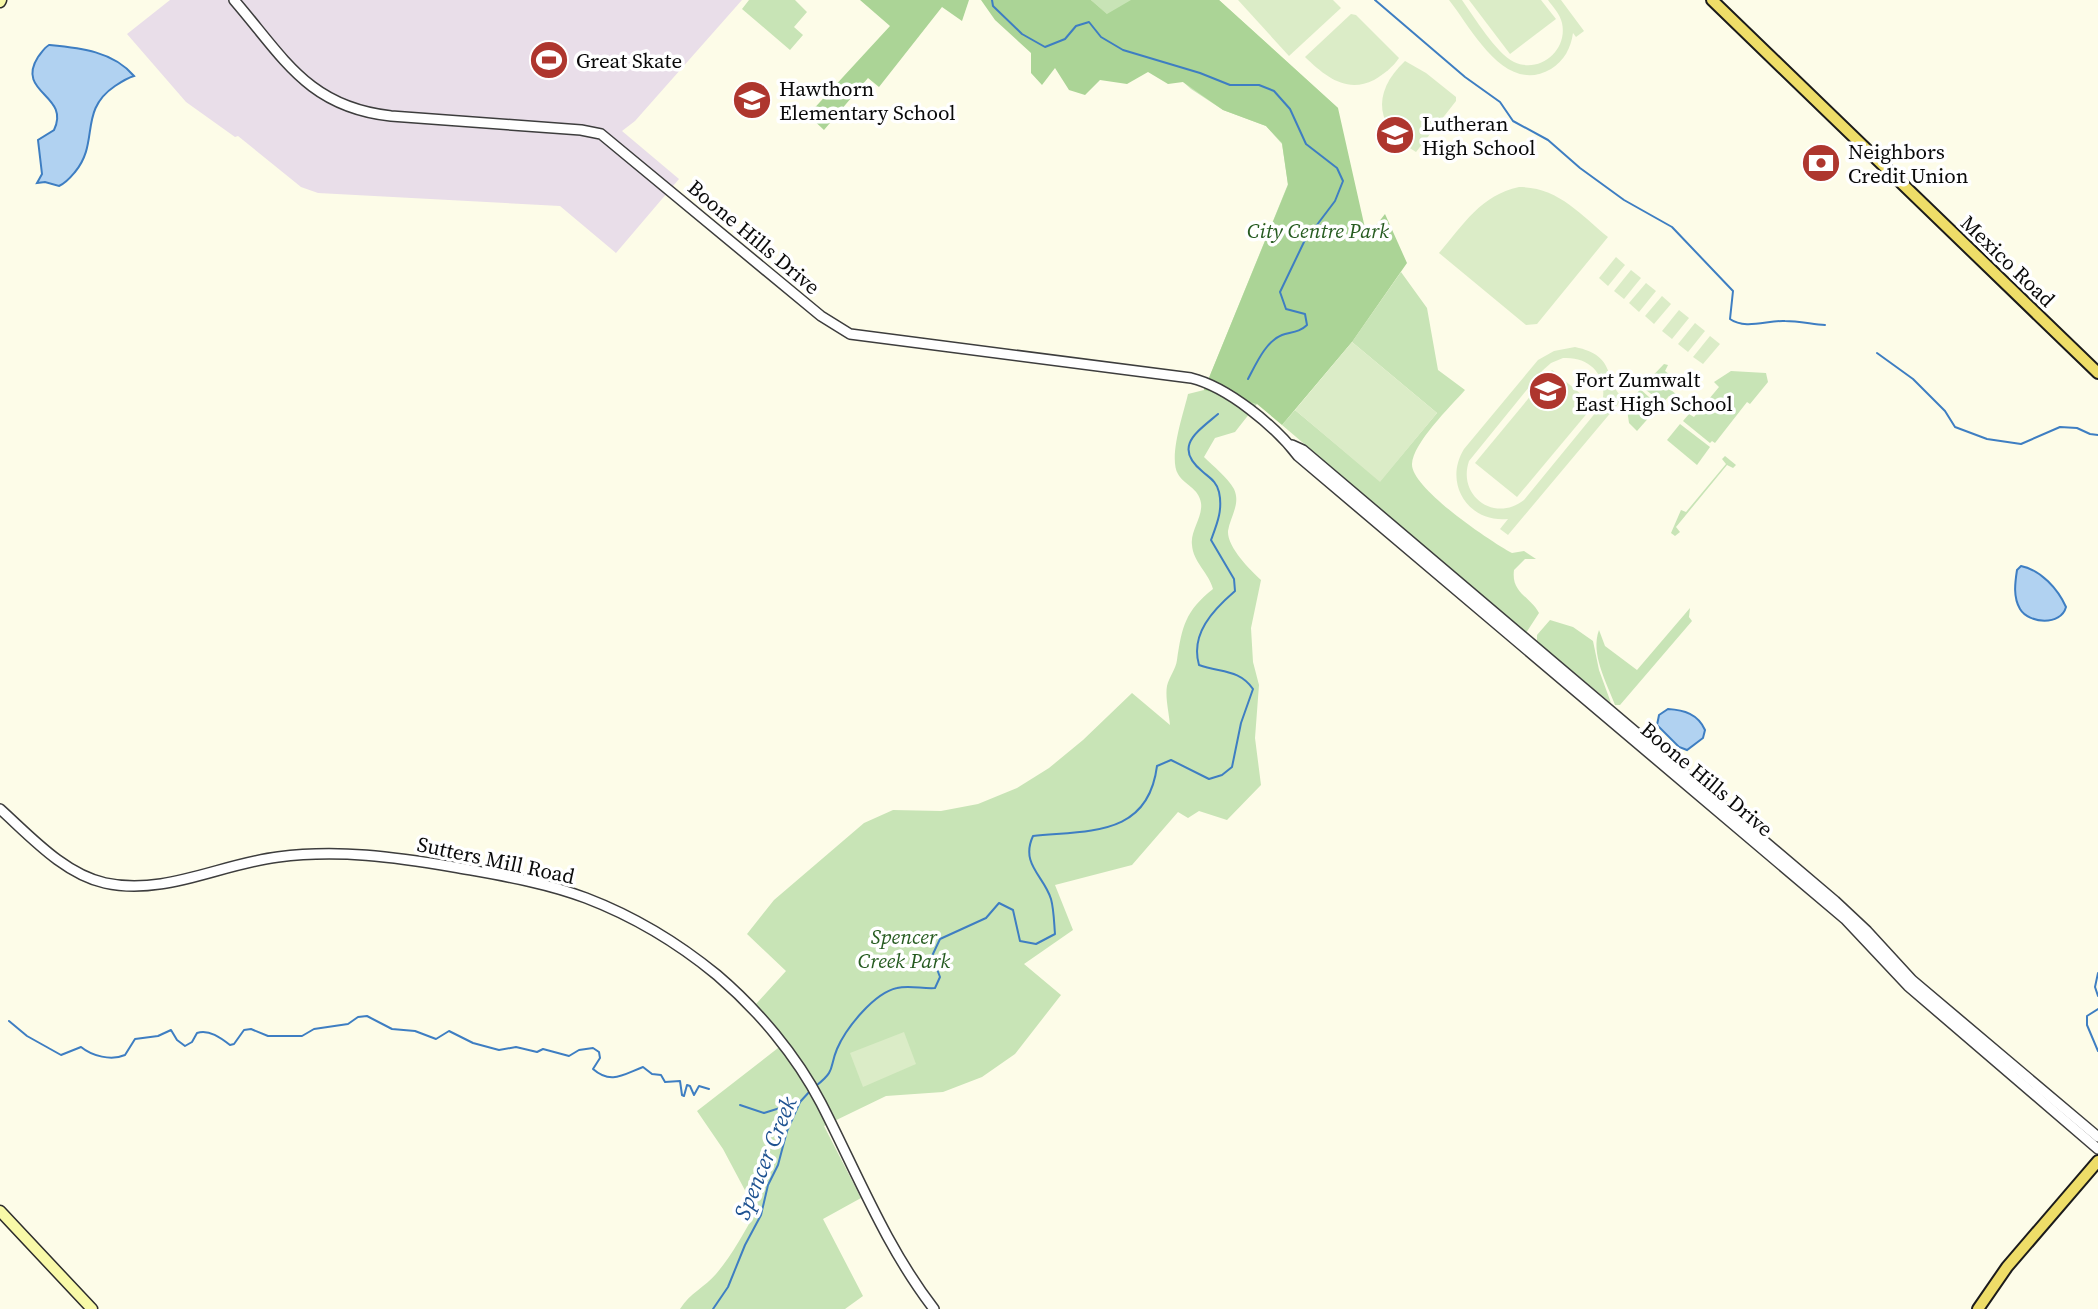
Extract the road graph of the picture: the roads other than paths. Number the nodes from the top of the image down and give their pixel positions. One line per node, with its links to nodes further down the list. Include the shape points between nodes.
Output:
1 (234, 0): 4 (street, Boone Hills Drive, via 307,83 348,108 601,134 821,316 850,334 1204,381 1230,394)
2 (1712, 0): 3 (main road, Mexico Road)
3 (2098, 373)
4 (1287, 442): 6 (street, Boone Hills Drive, via 1303,450 1835,901 1912,980); 7 (street, Boone Hills Drive, via 1845,919 1908,986)
5 (0, 809): 11 (street, Sutters Mill Road, via 48,852 105,883 156,886 254,861 298,855 387,856 530,882 625,915 717,976 780,1041 820,1102 893,1247)
6 (2098, 1138)
7 (2098, 1149)
8 (2098, 1161): 12 (main road, via 2007,1267)
9 (0, 1211): 10 (main road)
10 (92, 1309)
11 (934, 1309)
12 (1978, 1309)

